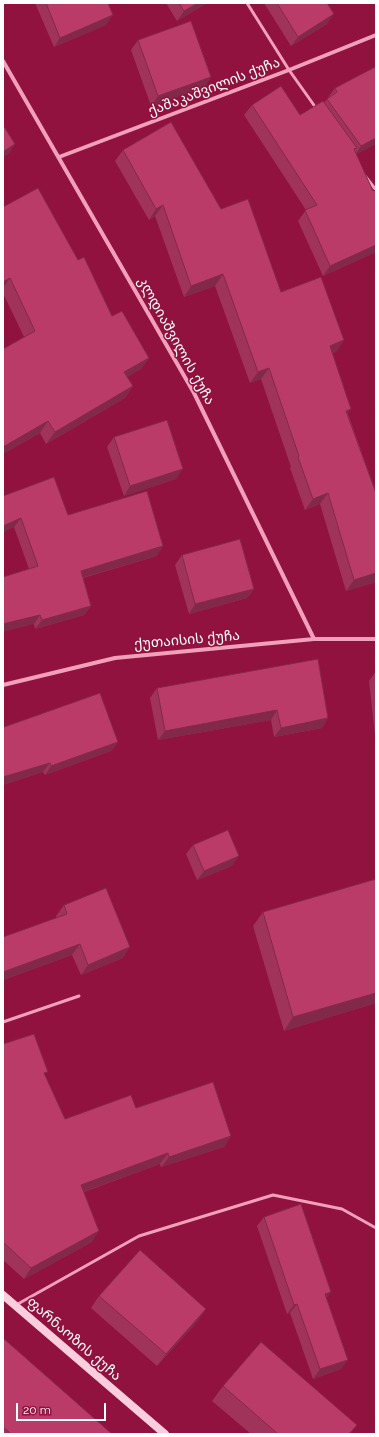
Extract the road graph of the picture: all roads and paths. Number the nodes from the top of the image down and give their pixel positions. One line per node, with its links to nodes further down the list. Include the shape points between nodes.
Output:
1 (247, 3): 4 (lane)
2 (376, 35): 4 (street, ქაშაკაშვილის ქუჩა)
3 (4, 64): 6 (street, კლდიაშვილის ქუჩა)
4 (289, 70): 5 (lane); 6 (street, ქაშაკაშვილის ქუჩა)
5 (321, 114)
6 (59, 157): 9 (street, კლდიაშვილის ქუჩა, via 194,393)
7 (362, 171): 8 (lane)
8 (376, 190)
9 (314, 639): 10 (street, ქუთაისის ქუჩა); 11 (street, ქუთაისის ქუჩა, via 115,658)
10 (376, 639)
11 (3, 685)
12 (79, 996): 13 (lane)
13 (3, 1022)
14 (376, 1228): 16 (lane, via 342,1209 273,1195 138,1236)
15 (3, 1295): 16 (street, ფარნაოზის ქუჩა)
16 (15, 1305): 17 (street, ფარნაოზის ქუჩა)
17 (165, 1434)

